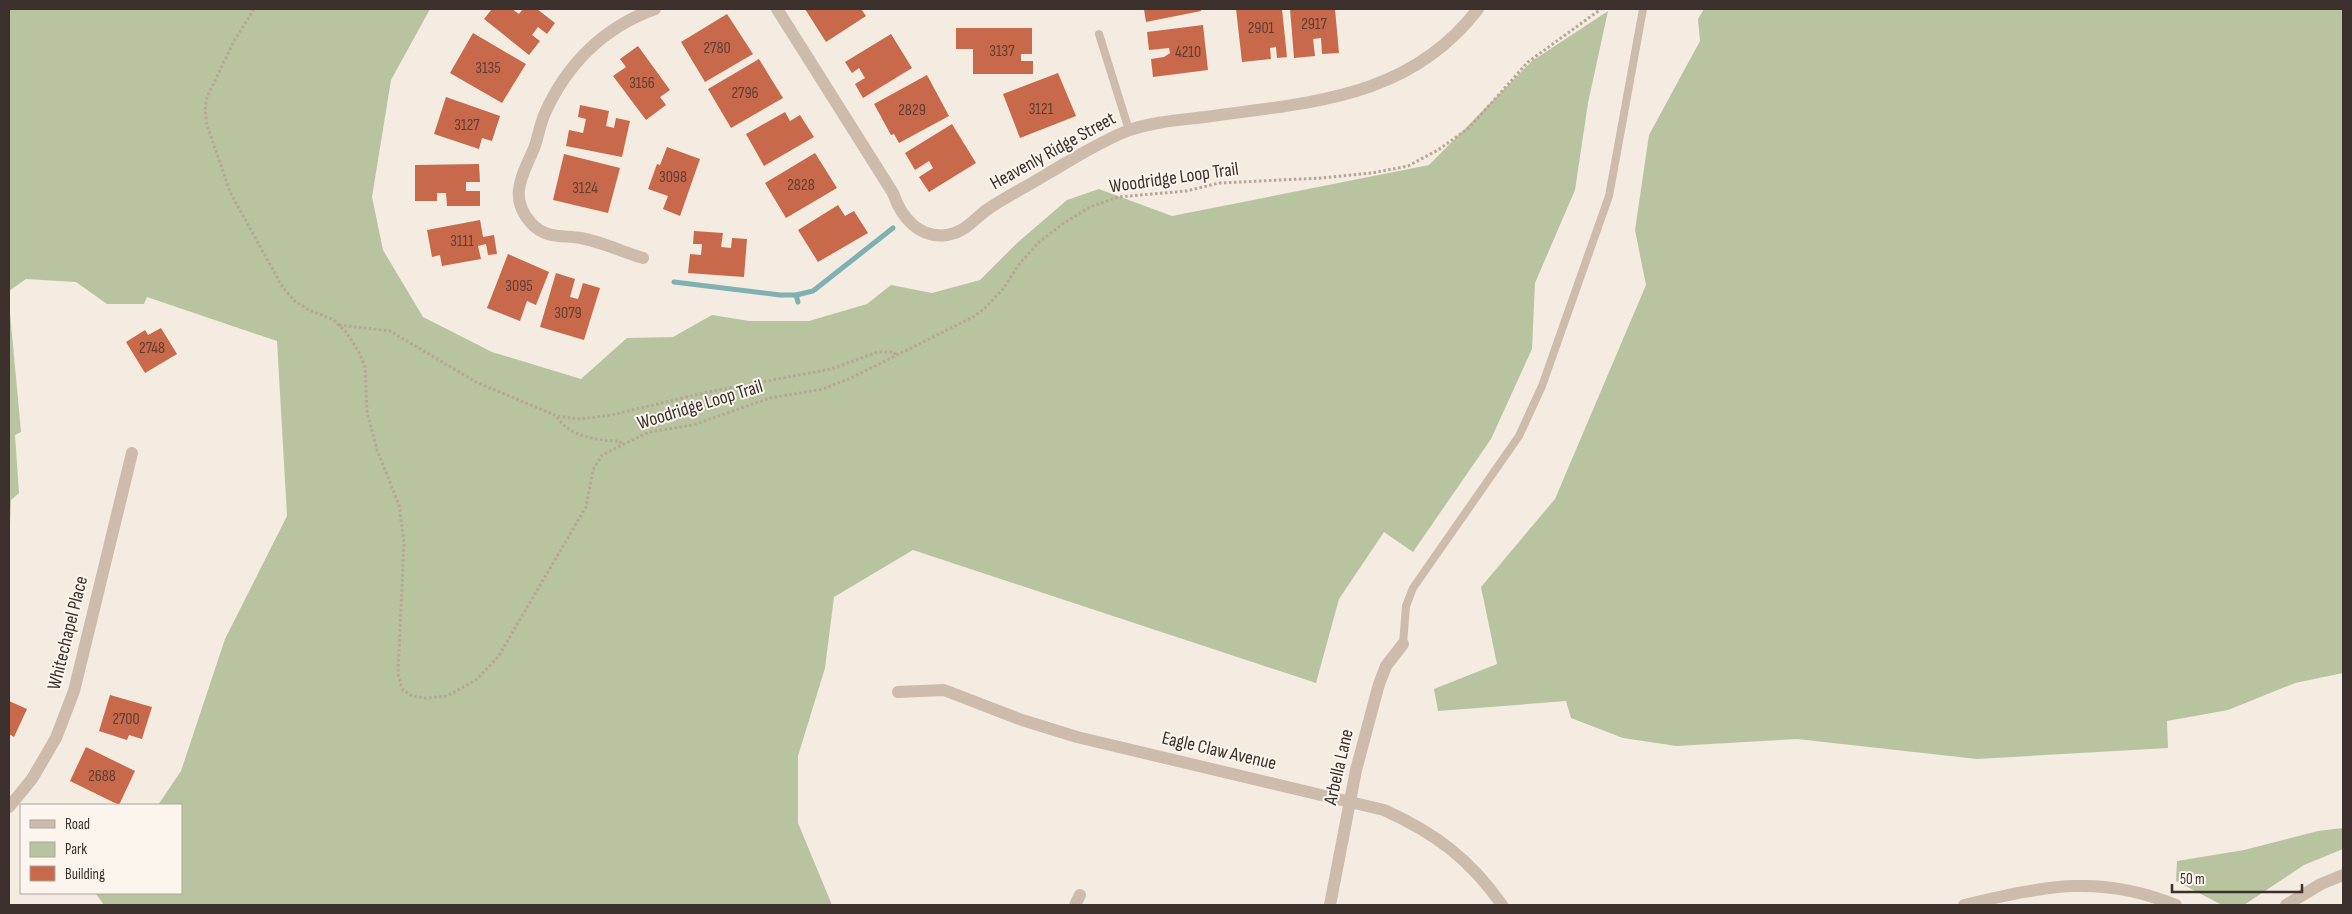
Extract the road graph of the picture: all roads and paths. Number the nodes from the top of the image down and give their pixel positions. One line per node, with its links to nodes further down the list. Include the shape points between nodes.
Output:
1 (254, 9): 10 (path, Woodridge Loop Trail, via 234,41 207,97 207,125 230,192 284,288 294,301)
2 (655, 9): 9 (street, via 640,14 594,44 557,88 519,181 518,197 532,224 543,232 556,237 581,238)
3 (777, 9): 8 (street, Heavenly Ridge Street, via 893,193 899,209 919,230 947,235 962,231 987,210 1101,142)
4 (1478, 9): 8 (street, Heavenly Ridge Street, via 1428,57 1370,88 1334,98 1164,122)
5 (1601, 9): 11 (path, Woodridge Loop Trail, via 1528,62 1469,128 1408,166 1322,178 1219,183 1186,191 1118,197 1090,207 1039,242 985,308)
6 (1643, 9): 15 (lane, via 1609,196 1542,386 1519,436 1413,588 1406,606)
7 (1100, 34): 8 (lane)
8 (1129, 130)
9 (643, 258)
10 (339, 325): 12 (path, via 390,331 476,382); 13 (path, Woodridge Loop Trail, via 359,352 365,367 369,421 399,506 404,542 398,673 402,689 412,696 447,696 476,680 498,657 586,507 593,470 602,455)
11 (896, 355): 12 (path, via 894,352 878,352 831,370 708,392 611,415 581,419); 13 (path, Woodridge Loop Trail, via 823,389 770,398 693,425 649,432)
12 (557, 416): 13 (path, via 561,424 576,433)
13 (622, 444)
14 (132, 453): 18 (street, Whitechapel Place, via 74,691 56,738 32,779)
15 (1403, 644): 17 (street, Arbella Lane, via 1386,666 1378,684)
16 (898, 692): 17 (street, Eagle Claw Avenue, via 944,690 1077,737)
17 (1350, 801): 20 (street, Arbella Lane); 21 (street, Eagle Claw Avenue, via 1384,810 1443,842 1468,862)
18 (9, 807)
19 (2343, 875): 24 (street)
20 (1330, 905)
21 (1502, 905)
22 (1964, 905): 23 (street, via 2058,886 2104,885 2152,895)
23 (2176, 905)
24 (2286, 905)

